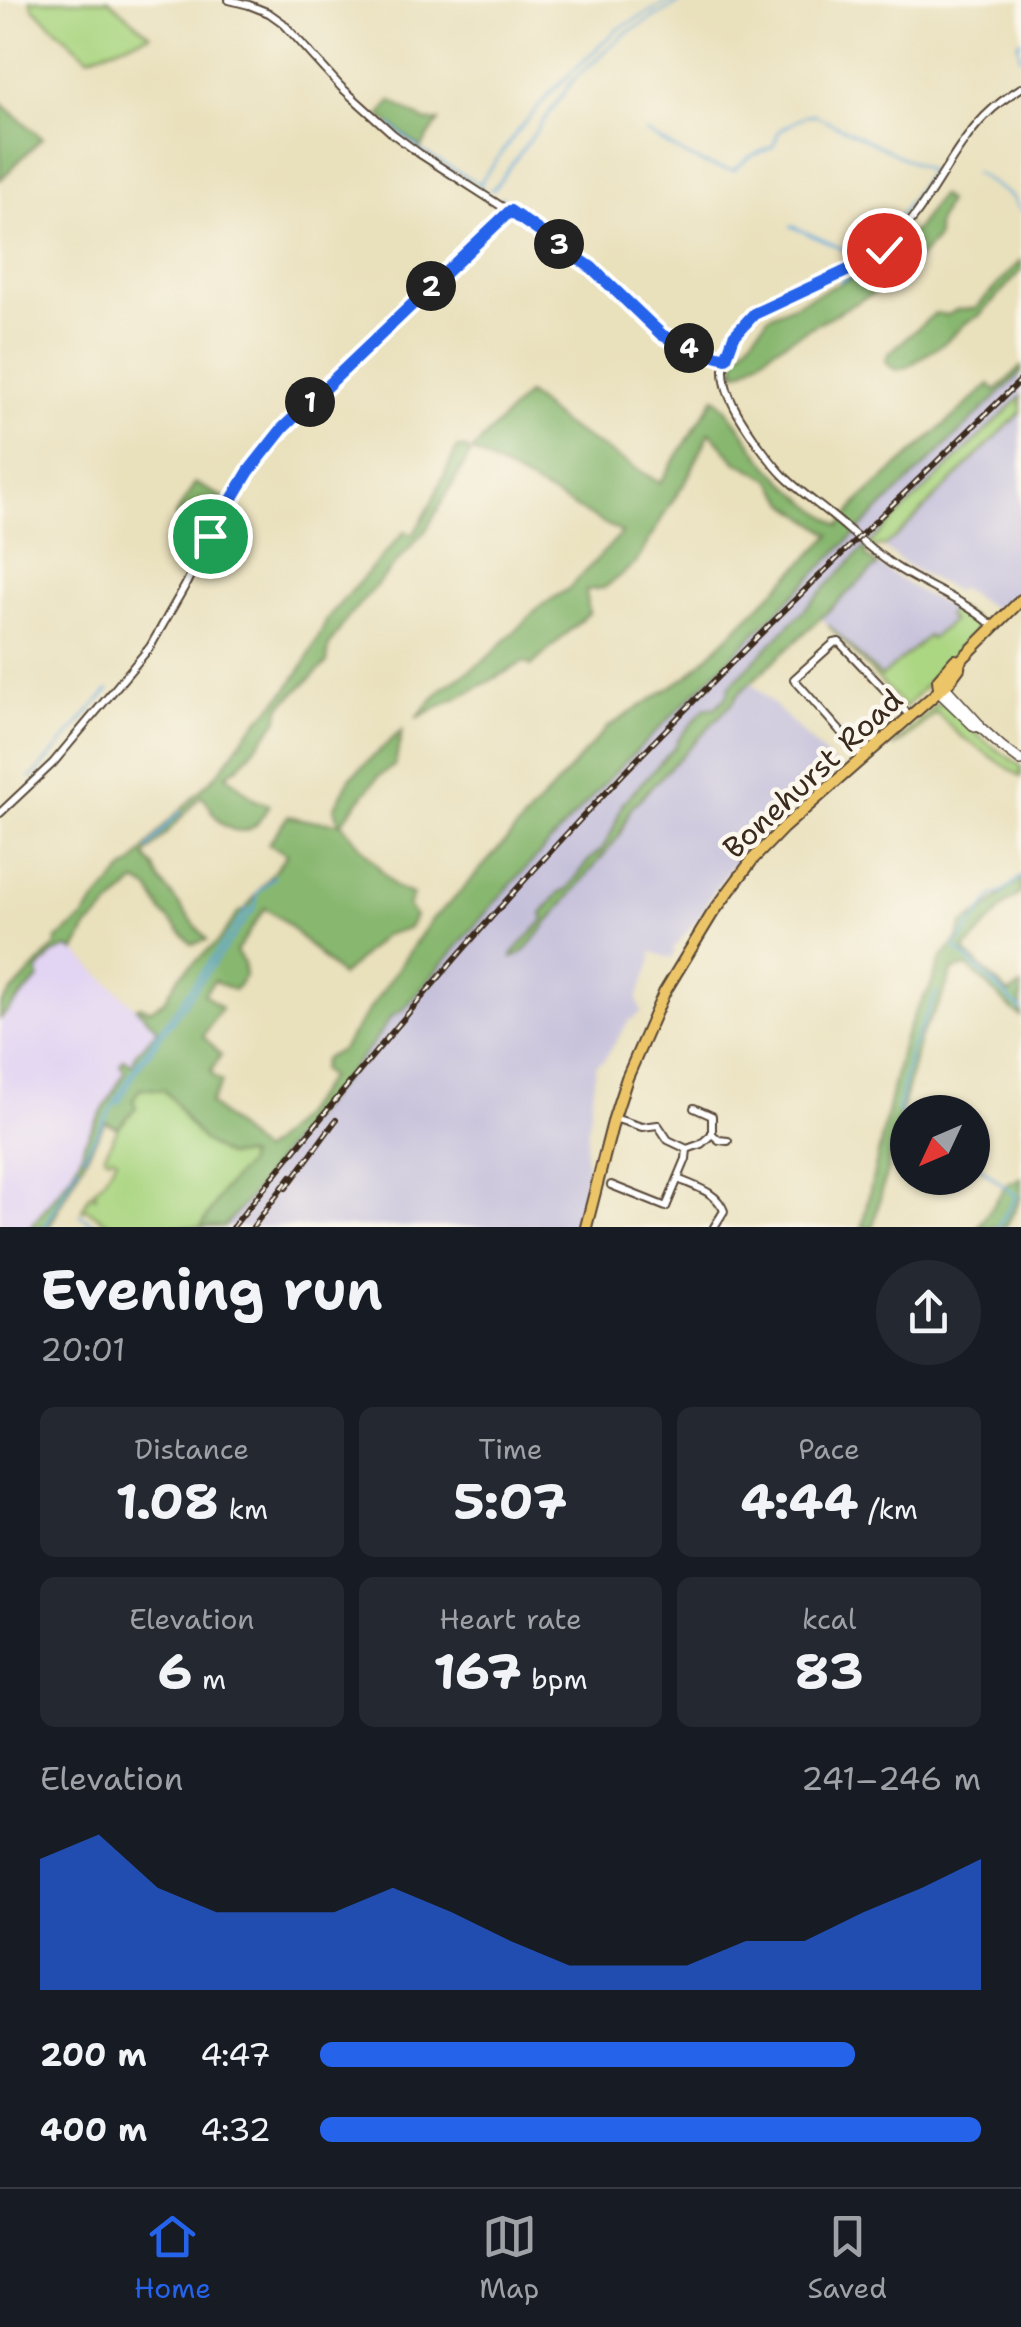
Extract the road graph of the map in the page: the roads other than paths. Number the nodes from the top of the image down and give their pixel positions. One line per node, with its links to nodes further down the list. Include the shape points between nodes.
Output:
1 (229, 0): 3 (street, via 269,13 393,134)
2 (1021, 88): 4 (street, via 984,118 884,250 754,314 734,336)
3 (510, 211): 4 (street, via 592,268 662,335); 11 (street, via 283,428 249,471 150,647 53,763)
4 (726, 358): 6 (street, via 729,399 784,476 889,562)
5 (1021, 600): 6 (main road, Bonehurst Road)
6 (993, 626): 7 (main road, Bonehurst Road)
7 (940, 688): 8 (main road, Bonehurst Road); 10 (street, via 975,726)
8 (910, 716): 9 (main road, Bonehurst Road); 9 (street, via 839,642 794,679)
9 (864, 758): 13 (main road, Bonehurst Road, via 782,828 720,902 664,992)
10 (1021, 760)
11 (0, 813)
12 (694, 1108): 14 (street, via 712,1116)
13 (614, 1118): 16 (street, via 658,1125); 19 (main road, Bonehurst Road)
14 (712, 1134): 15 (street); 16 (street)
15 (728, 1141)
16 (686, 1149): 17 (street)
17 (678, 1179): 18 (street, via 666,1207); 20 (street, via 722,1204)
18 (610, 1185)
19 (586, 1227)
20 (714, 1227)

